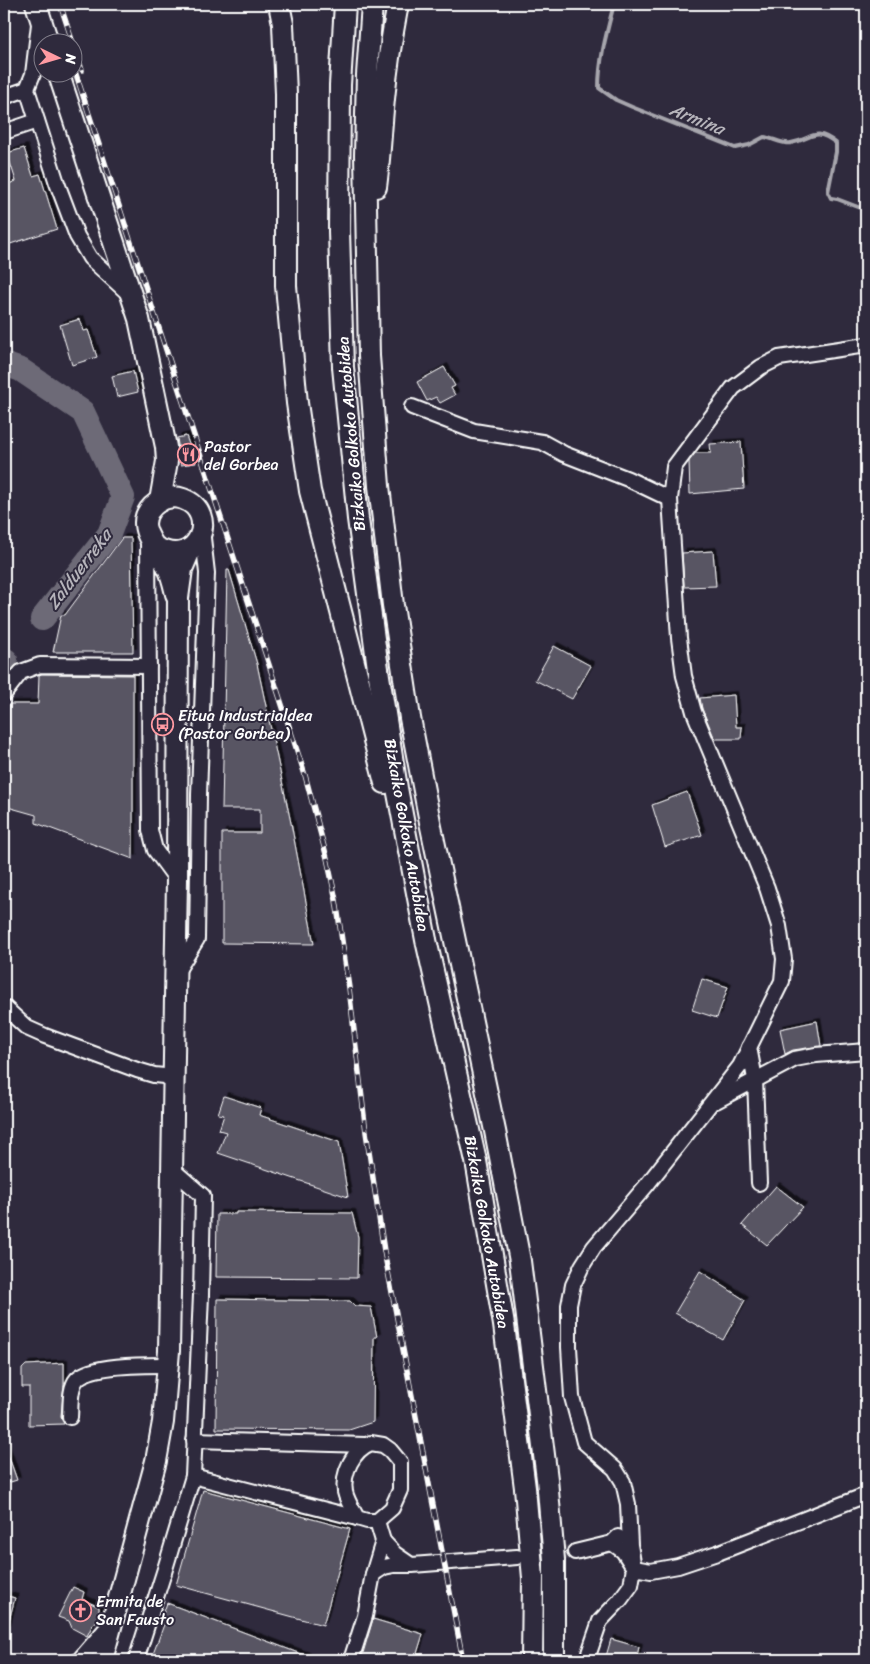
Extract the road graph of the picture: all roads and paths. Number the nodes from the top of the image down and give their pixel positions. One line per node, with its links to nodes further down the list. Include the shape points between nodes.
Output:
1 (279, 4): 27 (highway, via 286,94 286,286 310,491)
2 (345, 4): 27 (highway, Bizkaiko Golkoko Autobidea, via 340,85 339,212 343,367 358,520 379,676)
3 (372, 4): 12 (highway, Bizkaiko Golkoko Autobidea, via 365,155)
4 (398, 4): 12 (highway, via 389,50 379,167)
5 (38, 10): 6 (highway); 8 (street, via 33,74)
6 (45, 32)
7 (61, 82): 13 (highway)
8 (27, 89): 9 (street); 10 (street)
9 (4, 97)
10 (37, 121): 11 (street); 13 (street, via 78,236 90,258)
11 (4, 132)
12 (367, 238): 59 (highway, Bizkaiko Golkoko Autobidea, via 369,356 393,606 430,822 520,1261 554,1560)
13 (131, 296): 16 (highway, via 156,395)
14 (866, 345): 17 (street, via 779,358 733,388 674,467)
15 (412, 407): 17 (street, via 474,431 542,442)
16 (167, 461): 18 (highway); 19 (highway, via 176,484)
17 (670, 499): 30 (street, via 684,676 694,712 767,888 779,926 784,959 782,981)
18 (160, 501): 19 (highway, via 174,497); 21 (highway, via 148,513 146,521)
19 (189, 501): 20 (highway, via 199,513)
20 (202, 528): 22 (highway, via 197,543); 28 (street, via 208,573 197,939)
21 (152, 543): 22 (highway, via 173,554); 23 (highway, via 168,569); 24 (street)
22 (191, 548): 23 (highway, via 182,569)
23 (178, 598): 26 (highway)
24 (149, 666): 25 (street, via 40,665 21,672); 26 (street, via 150,830 155,850)
25 (4, 694)
26 (177, 880): 28 (highway)
27 (426, 940): 58 (highway, Bizkaiko Golkoko Autobidea, via 476,1162 504,1325 533,1578)
28 (175, 974): 32 (highway)
29 (4, 1007): 32 (street, via 27,1028 45,1036 137,1070)
30 (749, 1046): 33 (street); 34 (street, via 740,1066)
31 (866, 1051): 33 (street, via 795,1059)
32 (174, 1077): 35 (highway)
33 (755, 1079): 34 (street); 36 (street)
34 (711, 1103): 44 (street, via 594,1247 573,1285 569,1306 572,1397 584,1442 615,1469 622,1482)
35 (172, 1169): 37 (highway); 39 (street, via 203,1196)
36 (759, 1183)
37 (168, 1365): 38 (street, via 92,1370 76,1380); 53 (highway, via 156,1461)
38 (70, 1417)
39 (194, 1440): 40 (street); 41 (street)
40 (365, 1445): 43 (street, via 354,1455 345,1480 348,1501); 45 (street, via 383,1445 400,1462 400,1490 392,1508)
41 (193, 1476): 43 (street); 56 (street)
42 (866, 1495): 51 (street, via 678,1566 651,1571)
43 (357, 1518): 45 (street)
44 (629, 1520): 47 (street); 51 (street)
45 (377, 1521): 46 (street)
46 (383, 1541): 50 (street, via 394,1554); 52 (street)
47 (612, 1543): 48 (street); 51 (street, via 623,1551)
48 (575, 1552)
49 (517, 1556): 50 (street)
50 (412, 1565): 52 (street, via 384,1567)
51 (634, 1568): 60 (street, via 631,1585 600,1621)
52 (373, 1574): 57 (street)
53 (114, 1620): 54 (street); 55 (highway)
54 (79, 1660)
55 (102, 1660)
56 (136, 1660)
57 (351, 1660)
58 (532, 1660)
59 (554, 1660)
60 (588, 1660)

